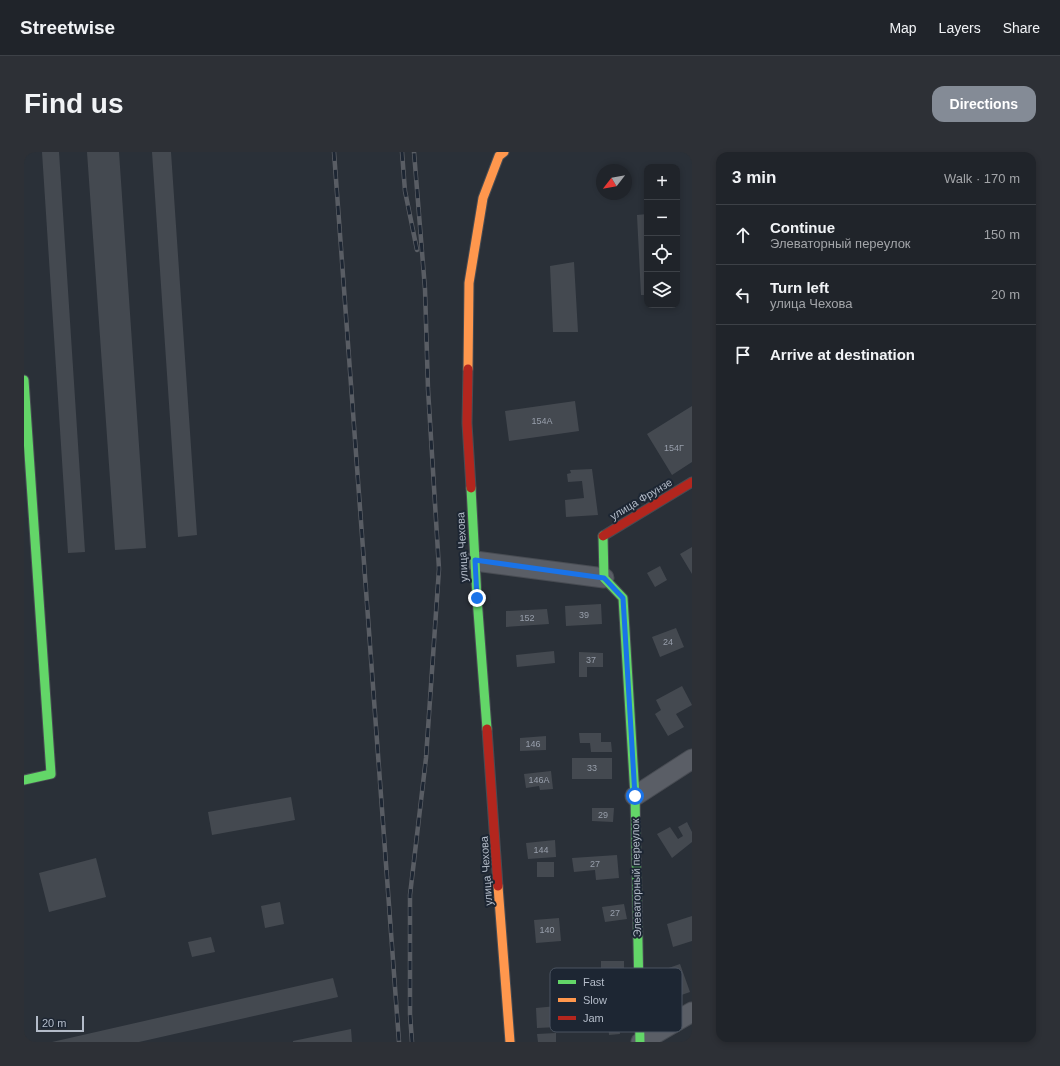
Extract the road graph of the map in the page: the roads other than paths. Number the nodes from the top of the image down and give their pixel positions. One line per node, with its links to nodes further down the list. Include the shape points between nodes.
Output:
1 (504, 152): 4 (street, улица Чехова, via 499,156 483,198 470,283 468,423)
2 (24, 380): 7 (street, via 51,774)
3 (692, 482): 5 (street, улица Фрунзе, via 602,536)
4 (475, 560): 5 (street); 14 (street, улица Чехова)
5 (604, 578): 8 (street, Элеваторный переулок, via 623,598)
6 (692, 759): 8 (street)
7 (24, 780)
8 (635, 796): 9 (street, Элеваторный переулок)
9 (638, 968)
10 (692, 1012): 11 (street)
11 (682, 1018)
12 (640, 1032): 15 (street, Элеваторный переулок)
13 (657, 1032): 15 (street)
14 (510, 1042)
15 (640, 1042)

